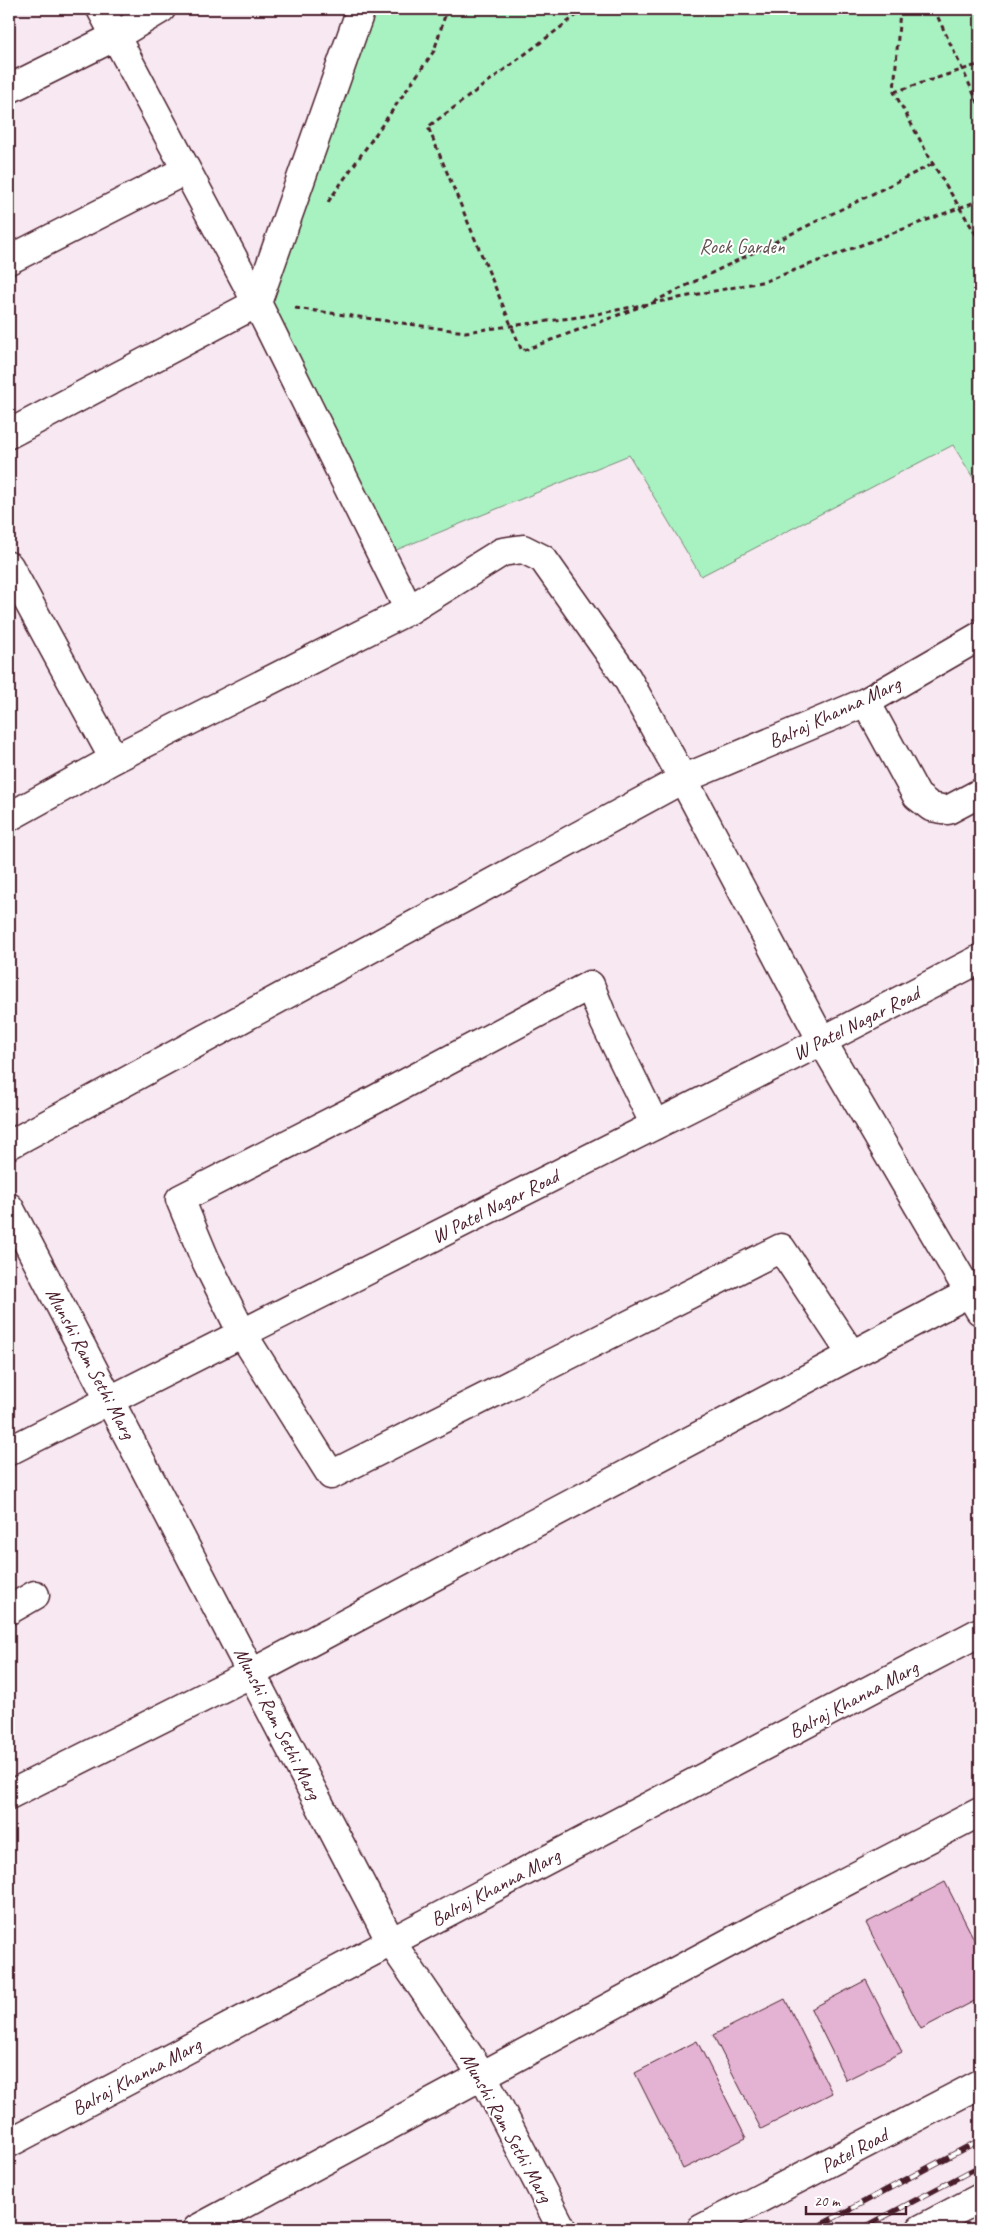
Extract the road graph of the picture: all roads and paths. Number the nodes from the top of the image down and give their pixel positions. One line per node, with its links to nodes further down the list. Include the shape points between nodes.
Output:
1 (100, 9): 8 (street)
2 (161, 9): 8 (street)
3 (361, 9): 19 (street)
4 (447, 9): 16 (path, via 434,51)
5 (585, 9): 13 (path, via 428,127 522,351 640,308)
6 (900, 9): 11 (path)
7 (934, 9): 12 (path)
8 (116, 36): 10 (street); 14 (street)
9 (980, 64): 11 (path)
10 (9, 89)
11 (894, 92): 13 (path)
12 (980, 107)
13 (933, 164): 17 (path)
14 (186, 170): 18 (street); 19 (street)
15 (980, 200): 19 (path, via 766,281 586,316 465,332)
16 (326, 205)
17 (980, 241)
18 (9, 260)
19 (257, 303): 20 (street); 23 (street)
20 (9, 434)
21 (9, 566): 22 (street)
22 (18, 606): 26 (street)
23 (409, 610): 26 (street); 27 (street, via 502,552 523,549 543,559 627,678)
24 (980, 636): 25 (street, Balraj Khanna Marg)
25 (866, 702): 27 (street, Balraj Khanna Marg); 28 (street, via 917,796 931,807 948,810)
26 (114, 759): 29 (street)
27 (683, 779): 31 (street); 33 (street, Balraj Khanna Marg)
28 (980, 792)
29 (9, 816)
30 (980, 959): 31 (street, W Patel Nagar Road)
31 (822, 1041): 32 (street, W Patel Nagar Road); 35 (street)
32 (655, 1125): 36 (street, W Patel Nagar Road); 36 (street, via 590,985 180,1199 205,1259)
33 (9, 1144)
34 (11, 1216): 38 (street, Munshi Ram Sethi Marg)
35 (977, 1297): 37 (street)
36 (242, 1333): 37 (street, via 331,1475 781,1248); 38 (street, W Patel Nagar Road)
37 (852, 1355): 43 (street)
38 (109, 1399): 39 (street, W Patel Nagar Road); 43 (street, Munshi Ram Sethi Marg)
39 (9, 1451)
40 (35, 1595): 41 (street)
41 (9, 1610)
42 (980, 1632): 46 (street, Balraj Khanna Marg)
43 (252, 1673): 44 (street); 46 (street, Munshi Ram Sethi Marg)
44 (9, 1795)
45 (980, 1812): 47 (street)
46 (391, 1942): 47 (street, Munshi Ram Sethi Marg); 49 (street, Balraj Khanna Marg)
47 (483, 2076): 52 (street); 53 (street, Munshi Ram Sethi Marg)
48 (980, 2084): 54 (street, Patel Road)
49 (9, 2143)
50 (980, 2198): 51 (street)
51 (932, 2227)
52 (198, 2229)
53 (562, 2229)
54 (701, 2229)

